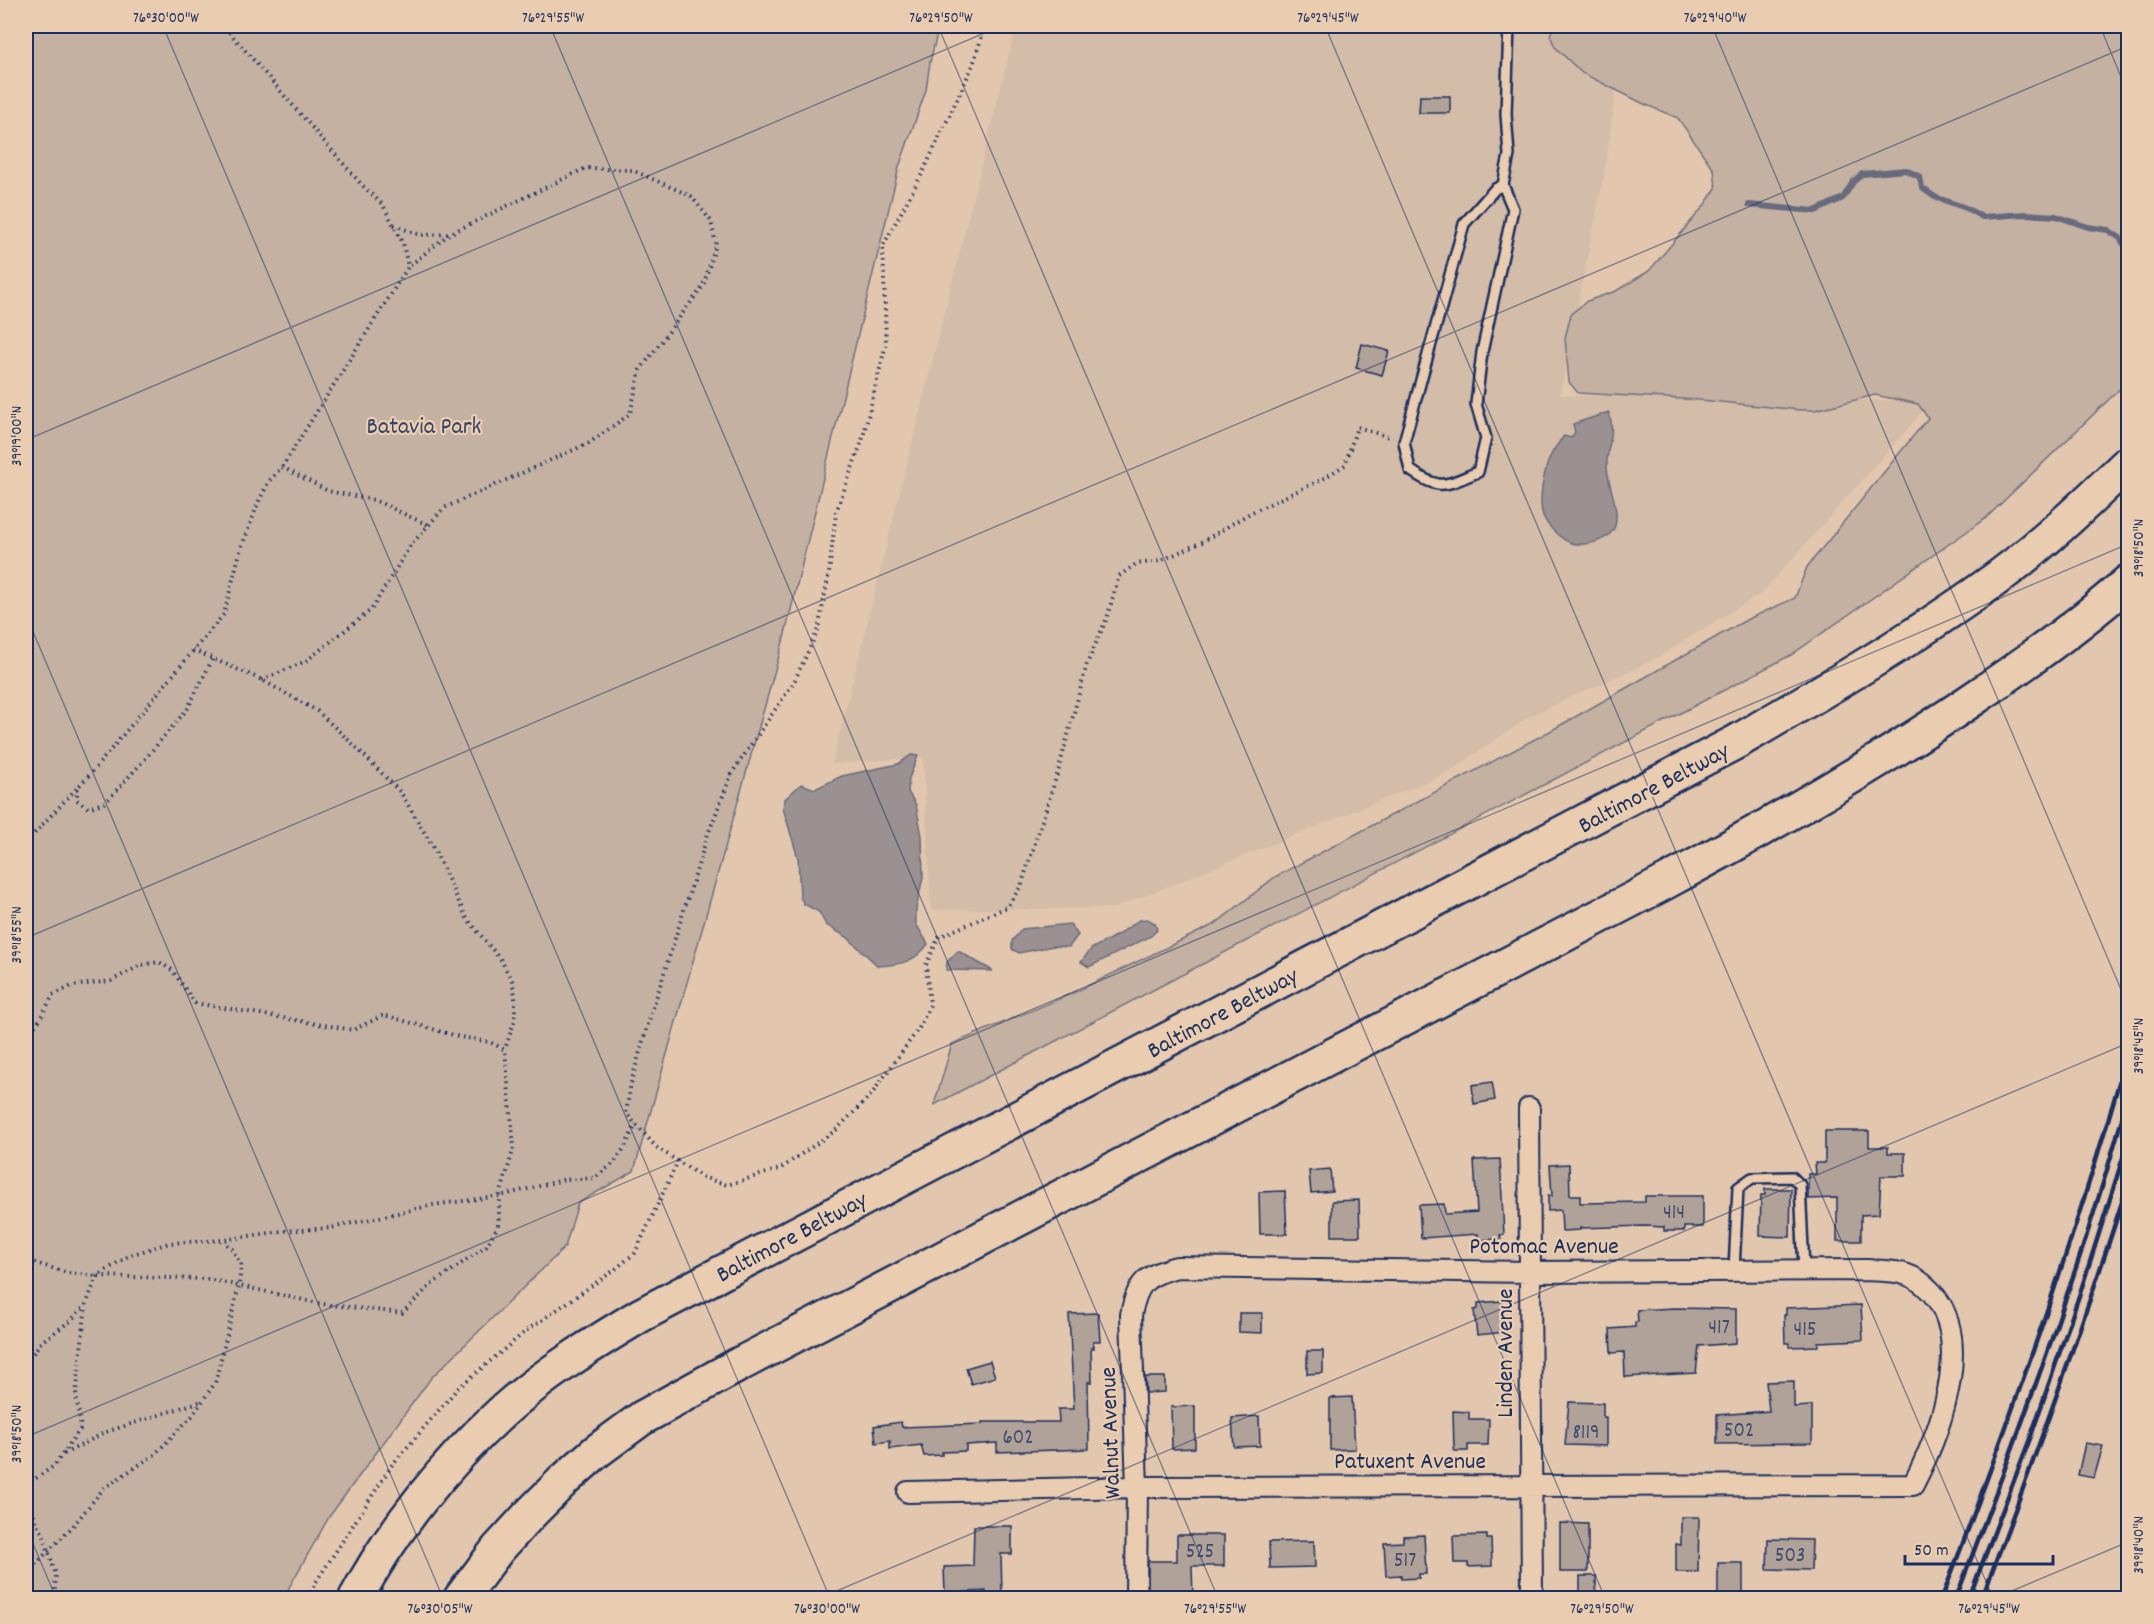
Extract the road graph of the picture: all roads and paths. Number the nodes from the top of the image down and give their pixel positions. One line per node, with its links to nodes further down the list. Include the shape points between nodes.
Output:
1 (224, 26): 5 (path, via 383,205)
2 (985, 26): 21 (path, via 973,65 883,246 886,344 862,441 836,512 818,630 794,682 732,773 708,834 631,1083 626,1113)
3 (1509, 26): 4 (lane, via 1509,155)
4 (1503, 184): 8 (lane, via 1464,224); 8 (lane, via 1513,209 1482,352 1476,404 1486,438 1478,472 1447,484 1429,483 1410,470)
5 (394, 225): 6 (path, via 420,235); 7 (path)
6 (449, 234): 7 (path); 11 (path, via 586,168 632,170 691,196 711,222 716,245 703,286 640,370 630,414 590,443 444,508)
7 (408, 267): 10 (path)
8 (1404, 442): 22 (path, via 1357,427 1345,465 1322,480 1250,513 1202,542 1160,561 1136,564 1119,576 1107,618 1087,664 1021,886 1007,907 939,937 926,965 930,1005 919,1028 871,1095 836,1130 780,1169 727,1185 702,1178)
9 (2128, 464): 46 (highway, Baltimore Beltway, via 2063,524 1981,590 1873,662 1738,741 641,1315 593,1344 502,1412 466,1448 398,1532)
10 (282, 467): 11 (path, via 328,491 374,500); 13 (path, via 259,501 241,548 224,614)
11 (428, 525): 15 (path, via 410,546 371,610 306,661)
12 (2118, 591): 47 (highway, via 2027,663 1936,725 1783,819 642,1418 555,1489 498,1549)
13 (194, 650): 14 (path); 16 (path)
14 (213, 658): 15 (path); 16 (path, via 188,708 106,802 88,808 77,800)
15 (262, 680): 19 (path, via 317,711 401,793 433,847 466,917 501,960 512,981 515,1019)
16 (77, 788): 17 (path)
17 (26, 842)
18 (26, 1034): 19 (path, via 53,995 72,986 111,981 141,965 159,962 172,970 195,1003 353,1030 384,1015 490,1042)
19 (505, 1050): 23 (path, via 514,1147)
20 (1529, 1108): 28 (street, Linden Avenue)
21 (636, 1124): 22 (path, via 656,1147); 23 (path, via 615,1162 595,1178 563,1180)
22 (678, 1161): 45 (path, via 635,1253 526,1331 457,1389 392,1465 316,1582)
23 (500, 1196): 24 (path, via 433,1205 331,1228); 31 (path, via 498,1226 486,1246 431,1285 402,1313 322,1304)
24 (224, 1240): 30 (path, via 169,1243 130,1255); 31 (path, via 241,1265)
25 (26, 1260): 30 (path, via 68,1273)
26 (1734, 1270): 27 (street, Potomac Avenue); 27 (lane, via 1738,1188 1752,1178 1792,1177 1800,1185); 28 (street, Potomac Avenue)
27 (1804, 1270): 38 (street, Potomac Avenue, via 1897,1272 1915,1278 1939,1302 1952,1343 1951,1371 1936,1436)
28 (1530, 1272): 29 (street, Potomac Avenue, via 1177,1267); 37 (street, Linden Avenue)
29 (1153, 1274): 39 (street, Walnut Avenue, via 1137,1292 1131,1315)
30 (97, 1276): 31 (path, via 208,1279); 32 (path)
31 (239, 1286): 34 (path, via 214,1383)
32 (86, 1305): 33 (path, via 41,1342); 35 (path, via 76,1395 81,1428)
33 (26, 1363)
34 (203, 1400): 35 (path, via 106,1432); 42 (path, via 154,1455 104,1488)
35 (62, 1456): 36 (path)
36 (26, 1485)
37 (1530, 1485): 38 (street, Patuxent Avenue); 39 (street, Patuxent Avenue); 49 (street, Linden Avenue)
38 (1913, 1485)
39 (1137, 1487): 40 (street, Patuxent Avenue); 48 (street, Walnut Avenue)
40 (908, 1492)
41 (26, 1498): 42 (path)
42 (48, 1551): 43 (path, via 30,1570); 44 (path, via 56,1575)
43 (26, 1569)
44 (54, 1599)
45 (309, 1599)
46 (356, 1599)
47 (461, 1599)
48 (1136, 1599)
49 (1532, 1599)

